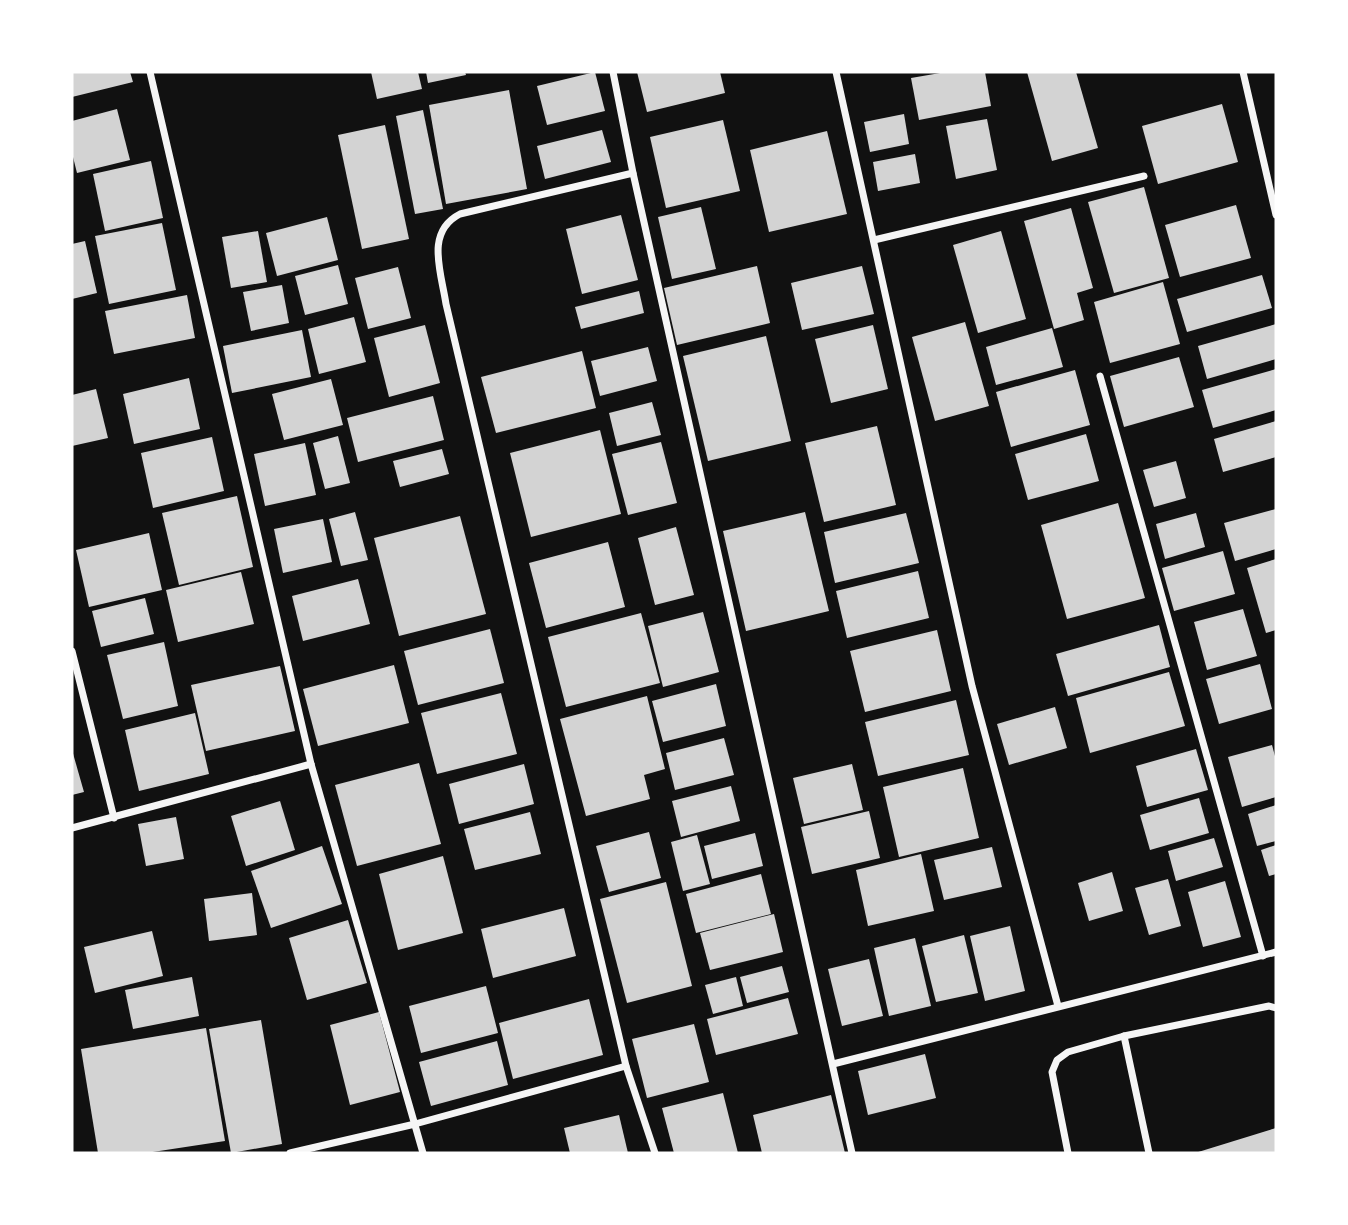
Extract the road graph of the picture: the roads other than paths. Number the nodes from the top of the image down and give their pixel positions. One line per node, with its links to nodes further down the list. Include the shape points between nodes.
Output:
1 (150, 72): 11 (street)
2 (613, 72): 5 (street)
3 (836, 72): 8 (street)
4 (1242, 72): 7 (street)
5 (633, 173): 19 (street); 20 (street, via 460,214 448,220 438,235 446,304)
6 (1144, 176): 8 (street)
7 (1276, 215)
8 (873, 240): 16 (street, via 972,686)
9 (1100, 376): 15 (street)
10 (72, 651): 12 (street)
11 (311, 764): 12 (street); 21 (street)
12 (114, 818): 13 (street)
13 (72, 828)
14 (1276, 952): 15 (street)
15 (1263, 956): 16 (street)
16 (1058, 1006): 19 (street)
17 (1276, 1008): 18 (street)
18 (1124, 1036): 26 (street, via 1068,1052 1057,1060 1052,1072); 27 (street)
19 (833, 1064): 25 (street)
20 (626, 1066): 21 (street); 24 (street)
21 (415, 1124): 22 (street); 23 (street)
22 (290, 1153)
23 (423, 1153)
24 (654, 1153)
25 (852, 1153)
26 (1068, 1153)
27 (1149, 1153)

